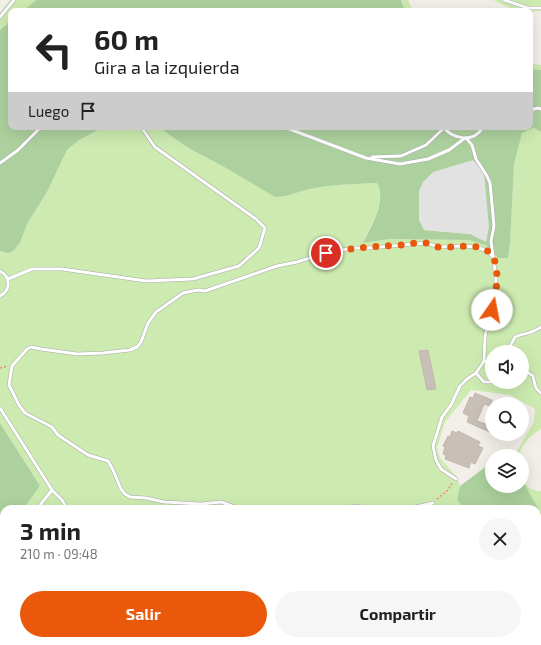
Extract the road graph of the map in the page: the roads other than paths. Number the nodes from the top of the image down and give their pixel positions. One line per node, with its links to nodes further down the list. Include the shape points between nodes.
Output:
1 (14, 0): 4 (lane)
2 (504, 0): 3 (lane, via 528,8)
3 (541, 8)
4 (0, 17)
5 (38, 130): 13 (lane)
6 (143, 130): 16 (lane, via 155,147 265,228 259,248 239,266 193,279 146,281 62,269 32,269)
7 (292, 130): 12 (lane)
8 (441, 130): 12 (lane, via 426,145 401,156)
9 (447, 130): 11 (lane, via 458,138)
10 (481, 130): 11 (lane, via 474,136)
11 (466, 138): 12 (lane, via 428,159 400,164); 14 (lane, via 490,183 494,226 491,241)
12 (366, 158)
13 (0, 163)
14 (493, 257): 20 (lane, via 496,266 496,290 484,337); 31 (lane, via 488,251 476,247 439,247 426,243 353,248 326,253 277,266 206,291 183,292 156,312 148,323 141,342 130,350 77,354 31,347 12,366 9,385 25,413 52,426 58,435 88,455 108,461 125,494 164,502 221,502)
15 (0, 271): 16 (lane)
16 (8, 279): 17 (lane, via 8,288)
17 (0, 296)
18 (541, 327): 19 (lane, via 529,334 515,337)
19 (511, 345)
20 (484, 362): 21 (lane)
21 (476, 373): 23 (lane); 26 (lane, via 460,386 442,417 432,446 441,469)
22 (529, 373): 24 (lane, via 533,376 536,390)
23 (485, 382)
24 (541, 393)
25 (0, 408): 27 (lane)
26 (456, 479)
27 (52, 490): 29 (lane); 30 (lane)
28 (433, 503): 32 (lane)
29 (40, 505)
30 (65, 505)
31 (229, 505)
32 (424, 505)

